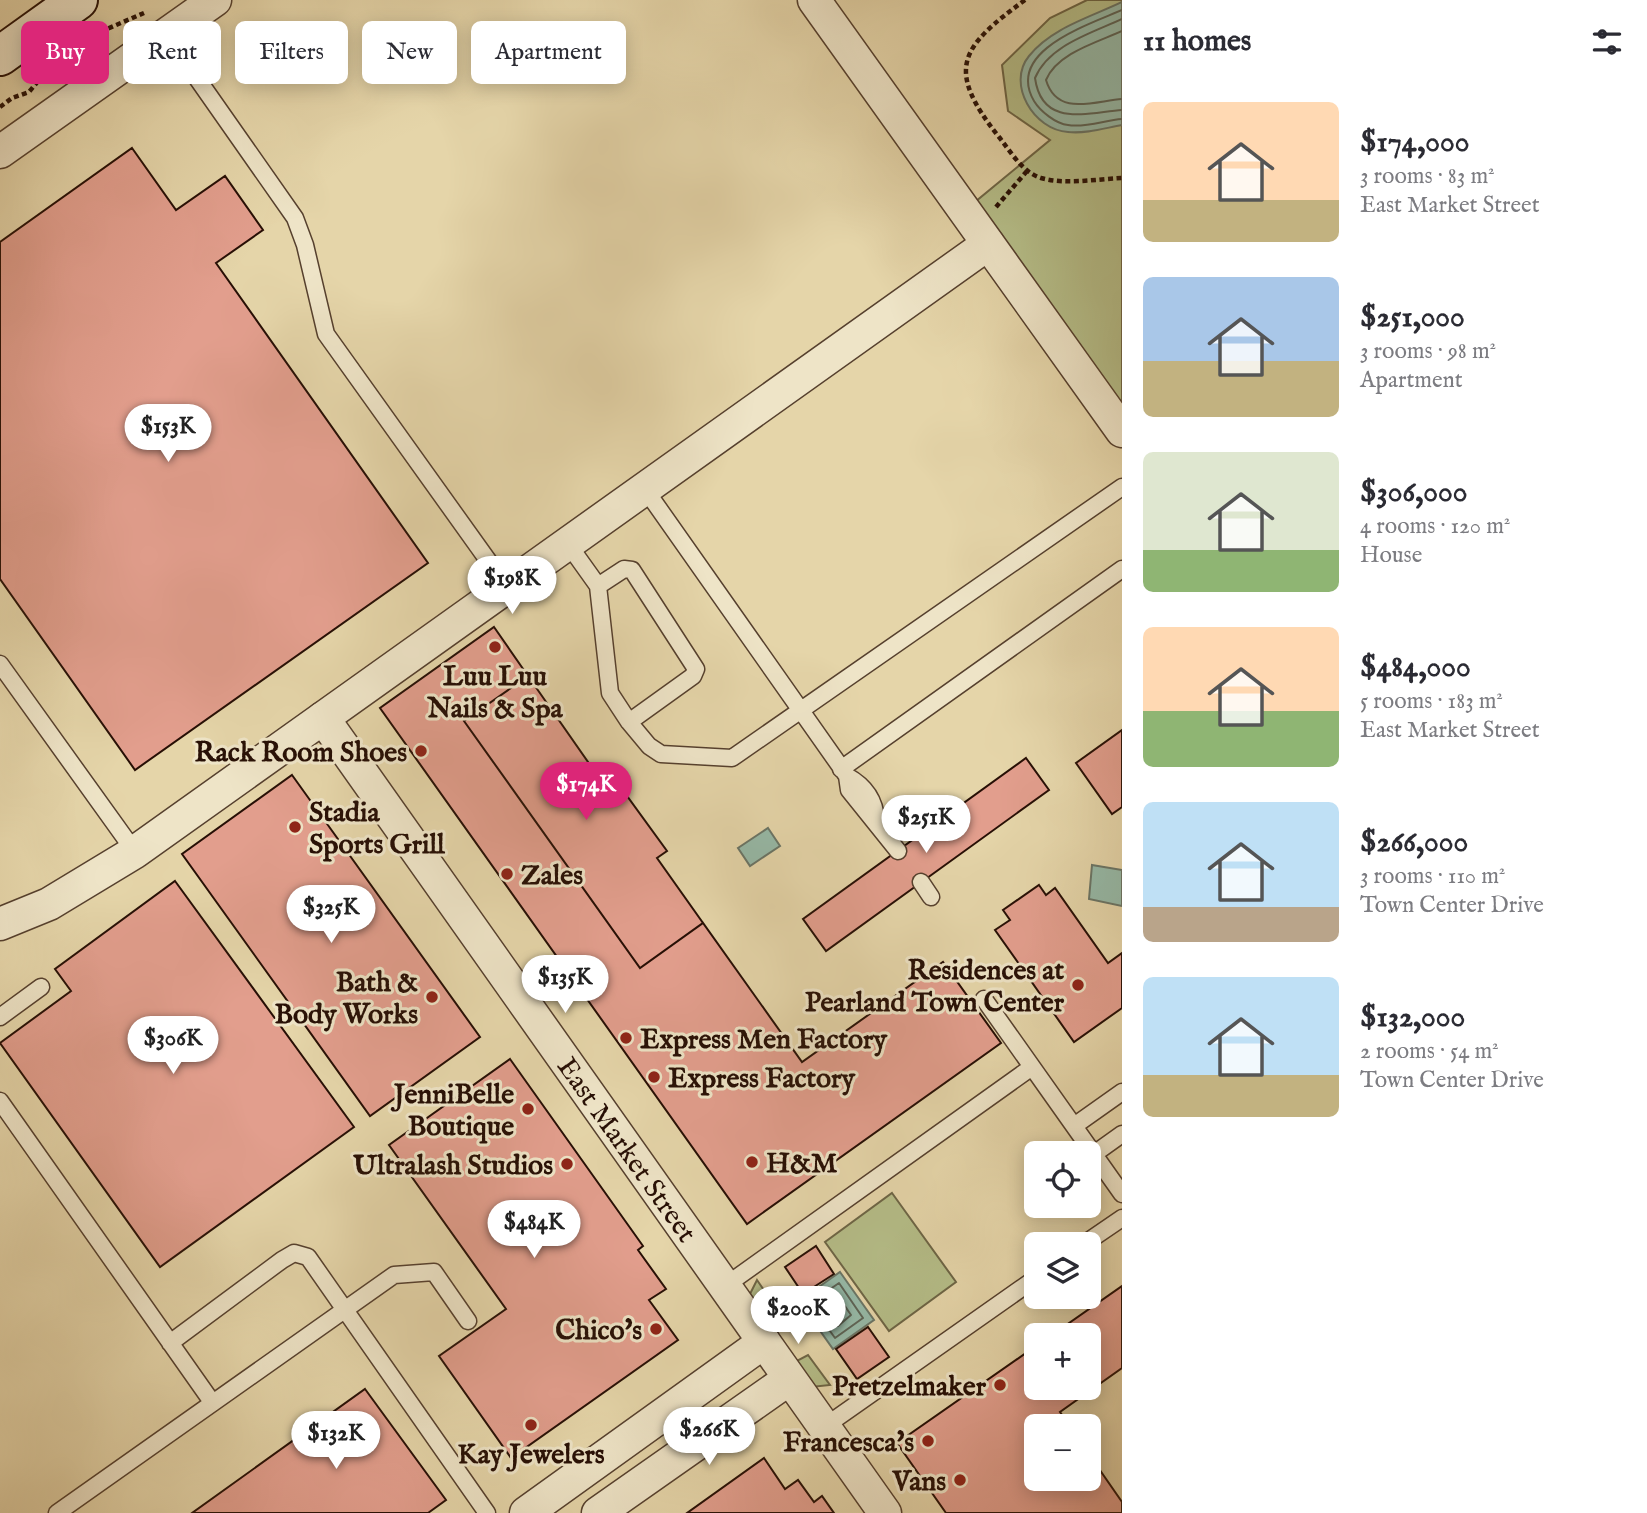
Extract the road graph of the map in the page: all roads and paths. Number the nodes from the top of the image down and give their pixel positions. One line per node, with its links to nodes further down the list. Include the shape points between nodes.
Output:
1 (79, 0): 8 (street)
2 (215, 0): 5 (street)
3 (814, 0): 13 (street)
4 (1025, 0): 12 (path, via 986,28 972,45 964,63 973,99 1027,171 1052,180)
5 (162, 21)
6 (123, 27): 10 (path, via 107,29 54,62 29,92)
7 (123, 51): 11 (street)
8 (0, 56)
9 (202, 84): 20 (lane, via 295,218 331,343)
10 (0, 107)
11 (0, 152)
12 (1122, 178)
13 (988, 244): 14 (street); 16 (street)
14 (1122, 432)
15 (1122, 487): 22 (lane)
16 (645, 489): 17 (street); 22 (lane)
17 (568, 544): 19 (lane); 20 (street)
18 (1122, 569): 25 (lane)
19 (597, 586): 24 (lane, via 610,693); 24 (lane, via 624,569 632,570 696,669 693,676)
20 (507, 587): 23 (street)
21 (0, 663): 27 (lane)
22 (801, 711): 24 (lane, via 732,758 661,754); 25 (lane)
23 (323, 718): 27 (street); 45 (street, East Market Street)
24 (629, 722)
25 (844, 773): 26 (lane, via 859,783 876,805 876,820)
26 (898, 851)
27 (135, 852): 30 (street, via 49,904)
28 (921, 882): 29 (lane)
29 (932, 897)
30 (0, 924)
31 (41, 987): 33 (lane)
32 (984, 999): 34 (lane)
33 (0, 1017)
34 (1032, 1067): 37 (lane); 45 (lane)
35 (1122, 1092): 37 (lane)
36 (0, 1101): 50 (lane)
37 (1074, 1126): 39 (lane)
38 (1122, 1134): 40 (lane)
39 (1085, 1141)
40 (1101, 1149)
41 (1101, 1164): 42 (lane)
42 (1122, 1194)
43 (1122, 1218): 44 (lane)
44 (1101, 1232)
45 (725, 1286): 49 (street, East Market Street)
46 (1024, 1286): 53 (lane)
47 (344, 1310): 48 (lane, via 394,1275 434,1272); 50 (lane, via 307,1257 294,1253); 52 (lane); 55 (lane)
48 (467, 1321)
49 (764, 1342): 51 (street, East Market Street); 56 (street)
50 (170, 1343): 52 (lane)
51 (789, 1379): 53 (street, East Market Street); 57 (street)
52 (212, 1402): 54 (lane)
53 (824, 1427): 58 (street, East Market Street)
54 (57, 1513)
55 (487, 1513)
56 (526, 1513)
57 (598, 1513)
58 (885, 1513)

